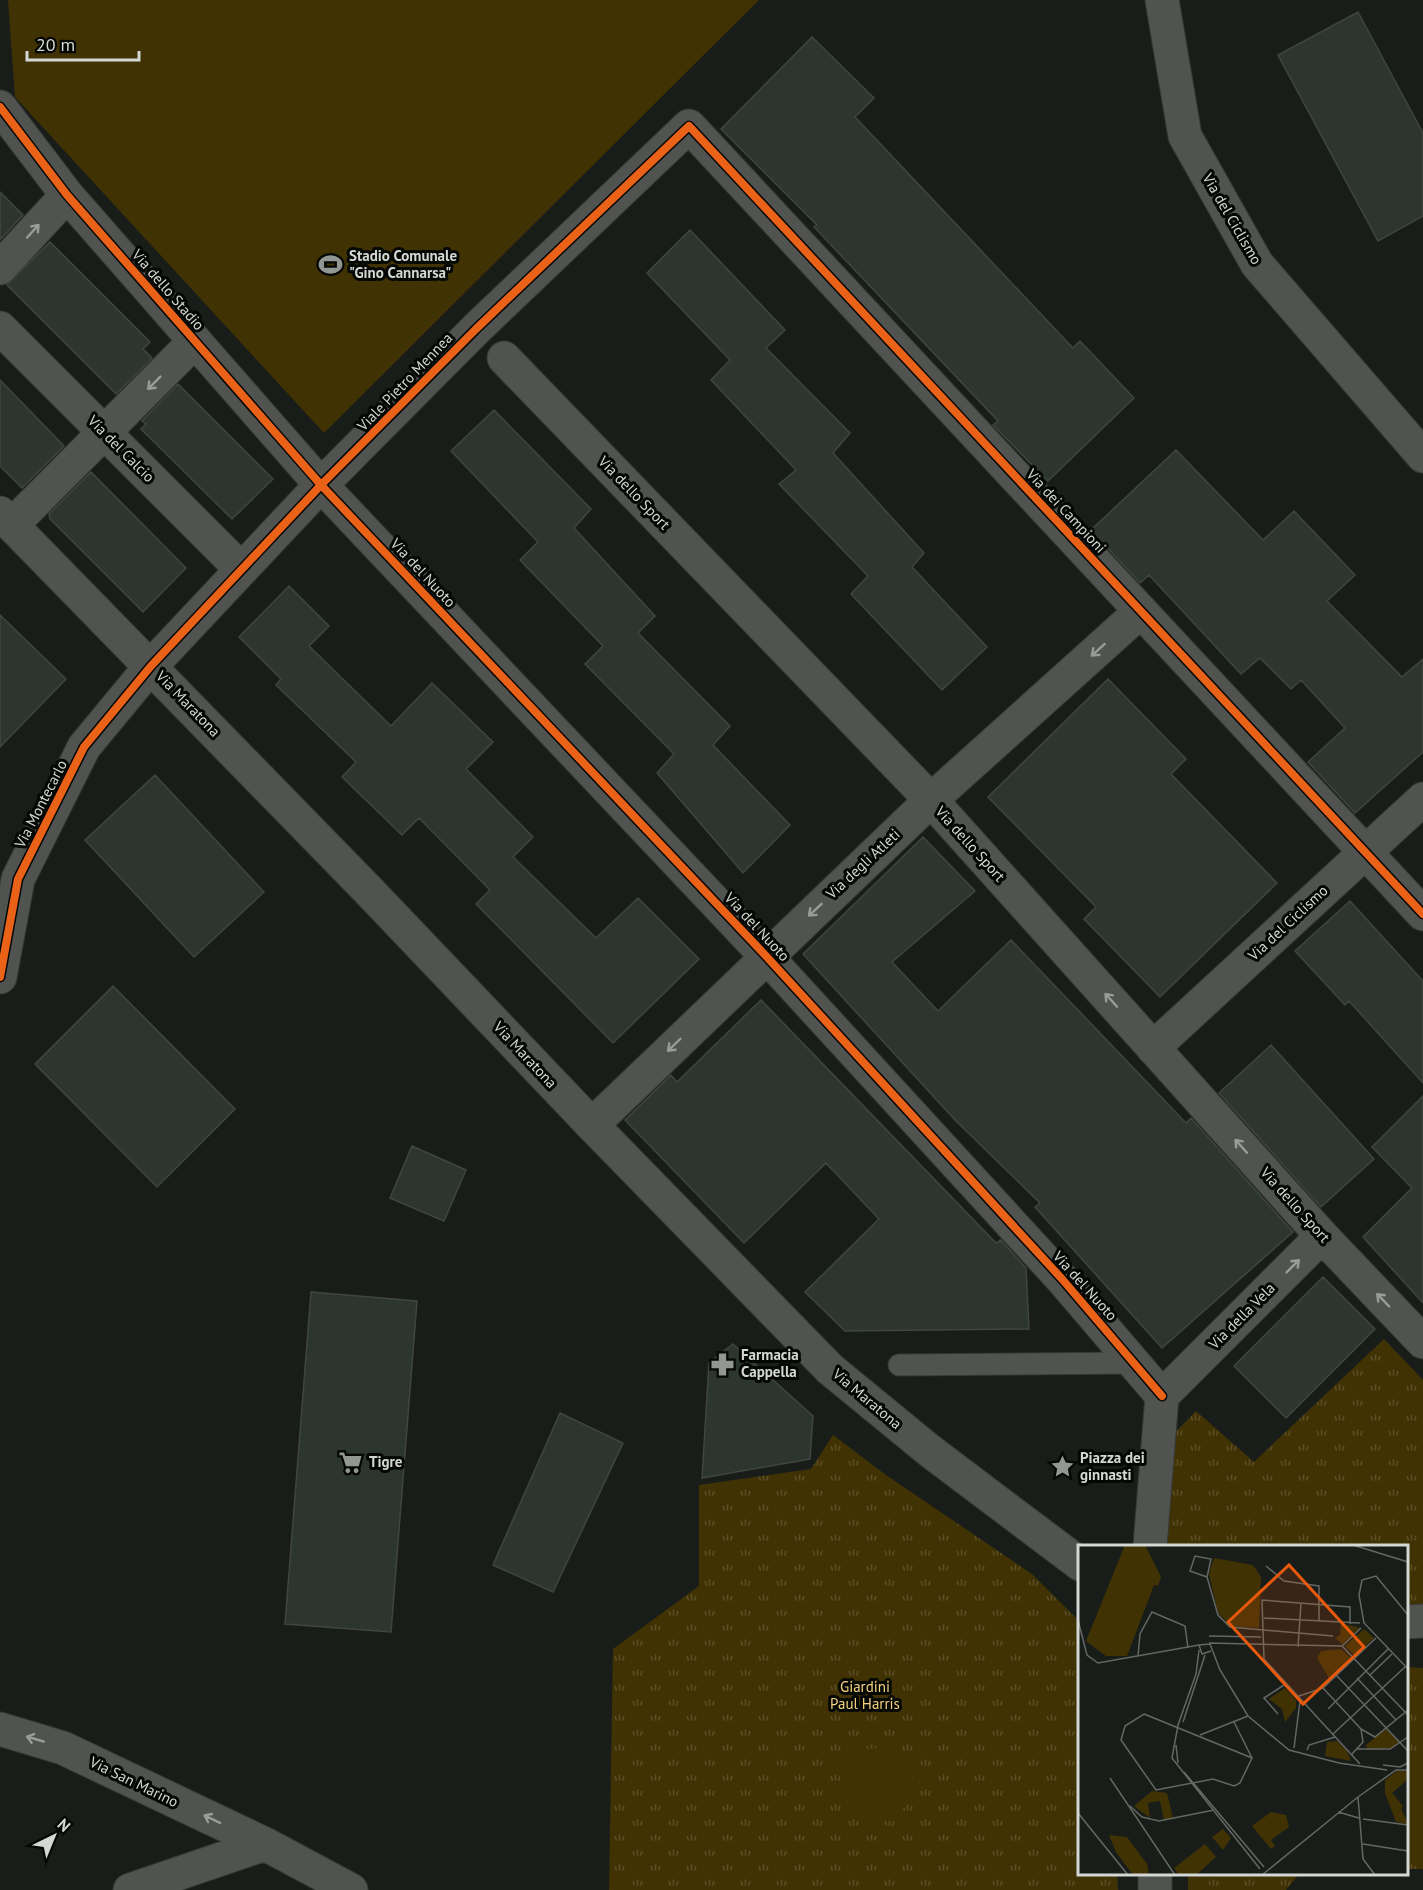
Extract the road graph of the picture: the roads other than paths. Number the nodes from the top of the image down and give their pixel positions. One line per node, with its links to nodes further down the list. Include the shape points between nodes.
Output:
1 (1162, 0): 10 (street, Via del Ciclismo, via 1185,136 1257,264)
2 (0, 107): 4 (street, Via dello Stadio)
3 (689, 126): 11 (street, Viale Pietro Mennea, via 476,329); 14 (street, Via dei Campioni)
4 (67, 195): 5 (street, one-way to 4); 7 (street, Via dello Stadio)
5 (0, 268)
6 (0, 328): 9 (street, Via del Calcio)
7 (195, 341): 9 (street, one-way to 9); 11 (street, Via dello Stadio)
8 (504, 358): 17 (street, Via dello Sport)
9 (105, 433): 12 (street); 13 (street, Via del Calcio)
10 (1423, 456)
11 (321, 485): 13 (street, Viale Pietro Mennea); 20 (street, Via del Nuoto)
12 (6, 519): 15 (street, Via Maratona)
13 (241, 569): 15 (street, Viale Pietro Mennea)
14 (1141, 611): 17 (street, Via degli Atleti, one-way to 17); 18 (street, Via dei Campioni)
15 (151, 666): 21 (street, Via Montecarlo, via 84,747 18,879); 23 (street, Via Maratona)
16 (1423, 799): 18 (street, Via del Ciclismo)
17 (931, 800): 20 (street, Via degli Atleti, one-way to 20); 22 (street, Via dello Sport, one-way to 17)
18 (1366, 851): 19 (street, Via dei Campioni); 22 (street, Via del Ciclismo)
19 (1423, 914)
20 (766, 956): 23 (street, Via degli Atleti, one-way to 23); 26 (street, Via del Nuoto)
21 (0, 976)
22 (1153, 1048): 24 (street, Via dello Sport, one-way to 22)
23 (592, 1125): 30 (street, Via Maratona, via 830,1369)
24 (1322, 1236): 25 (street, Via dello Sport, one-way to 24); 28 (street, Via della Vela, one-way to 24)
25 (1423, 1342)
26 (1135, 1363): 27 (lane); 28 (street, Via del Nuoto)
27 (898, 1365)
28 (1162, 1396): 29 (street)
29 (1150, 1545)
30 (1078, 1562)
31 (0, 1729): 32 (street, Via San Marino, one-way to 31, via 63,1748)
32 (265, 1844): 33 (street); 34 (street, Via San Marino)
33 (130, 1890)
34 (351, 1890)

